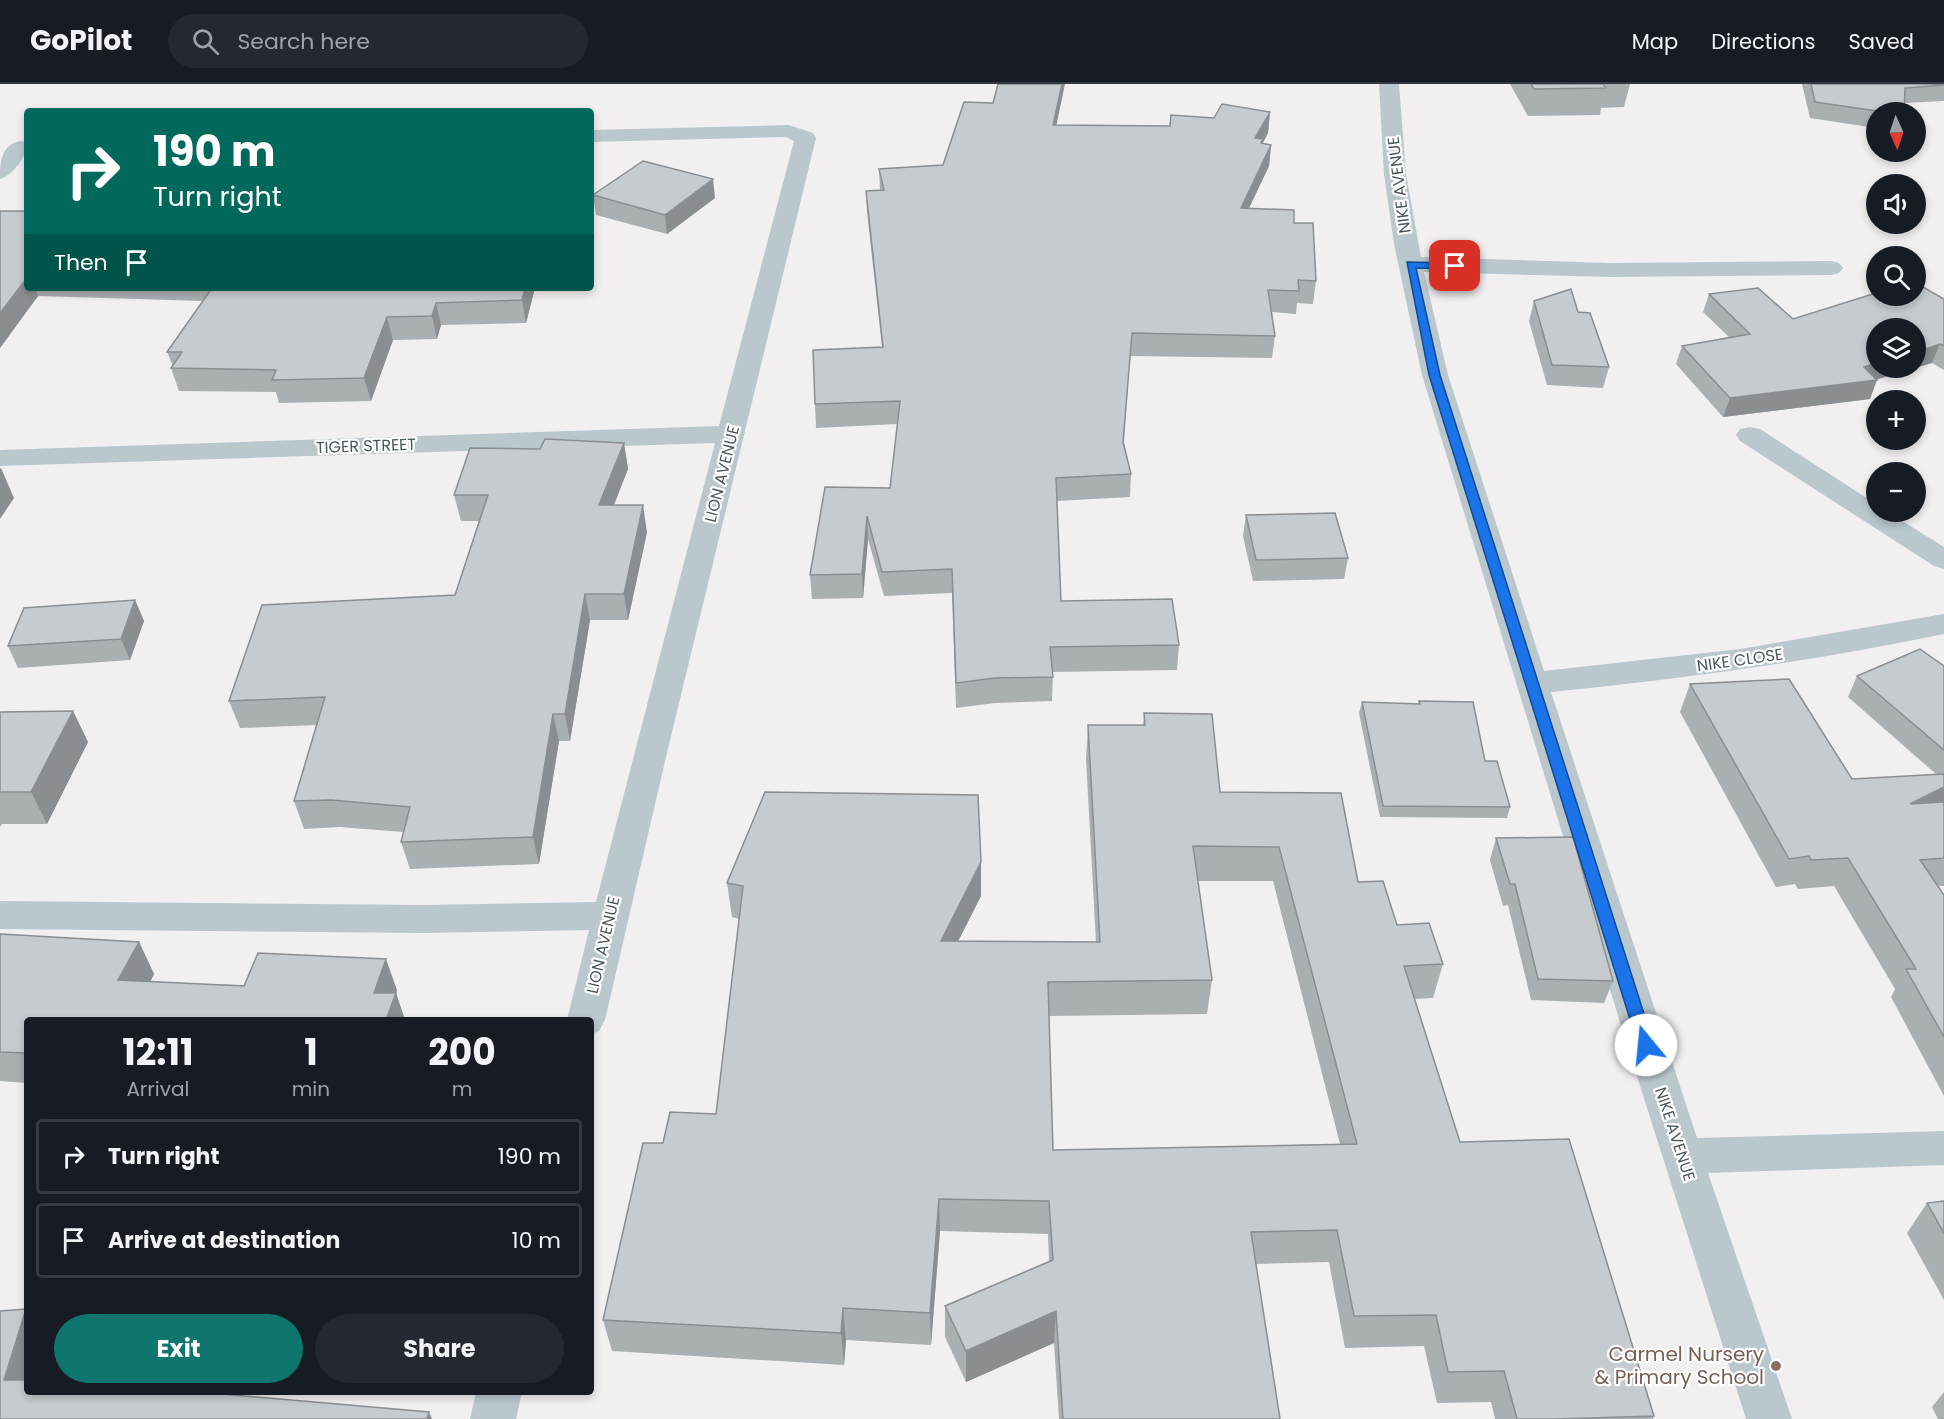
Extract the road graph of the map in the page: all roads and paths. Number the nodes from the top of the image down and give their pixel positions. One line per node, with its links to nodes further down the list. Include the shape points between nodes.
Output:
1 (1389, 84): 5 (street, NIKE AVENUE, via 1395,174)
2 (594, 136): 7 (street, LION AVENUE, via 789,131 805,138)
3 (16, 147): 4 (street)
4 (0, 172)
5 (1411, 264): 6 (street, via 1609,270); 12 (street, NIKE AVENUE, via 1435,375)
6 (1831, 268)
7 (732, 434): 9 (street, TIGER STREET); 14 (street, LION AVENUE)
8 (1749, 435): 10 (street)
9 (0, 458)
10 (1944, 560)
11 (1944, 624): 12 (street, NIKE CLOSE, via 1845,645 1656,672)
12 (1534, 683): 17 (street, NIKE AVENUE)
13 (0, 915): 14 (street)
14 (610, 916): 15 (street, LION AVENUE)
15 (587, 1017)
16 (1944, 1148): 17 (street)
17 (1682, 1156): 20 (street, NIKE AVENUE)
18 (499, 1395): 19 (street)
19 (493, 1419)
20 (1768, 1419)

